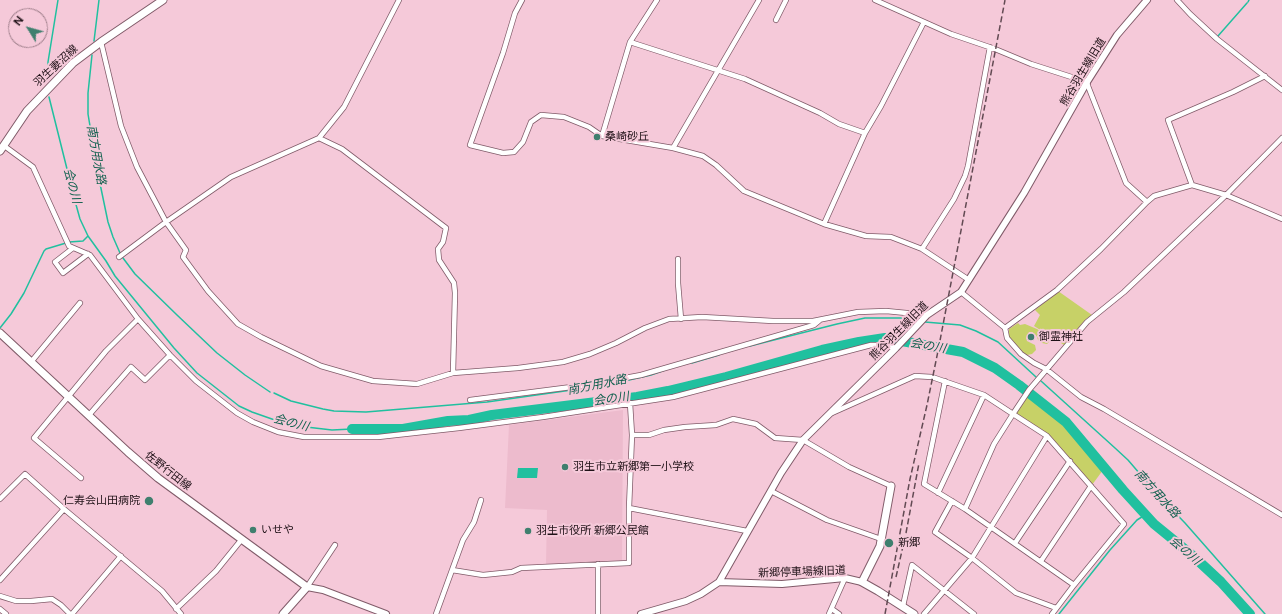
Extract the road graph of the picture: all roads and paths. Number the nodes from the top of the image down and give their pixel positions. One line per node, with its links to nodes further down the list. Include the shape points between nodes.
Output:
1 (163, 0): 12 (main road, 羽生妻沼線)
2 (399, 0): 21 (street, via 344,106)
3 (522, 0): 20 (street, via 515,13 470,145 503,153 514,152 523,142 531,122 541,115 564,117 589,127)
4 (656, 0): 13 (street)
5 (759, 0): 15 (street)
6 (786, 0): 10 (street)
7 (875, 0): 11 (street)
8 (1147, 0): 17 (street, 熊谷羽生線旧道, via 1117,35)
9 (1177, 0): 16 (street, via 1217,39)
10 (776, 20)
11 (924, 22): 14 (street); 19 (street)
12 (101, 42): 23 (main road, 羽生妻沼線, via 73,63 52,84 27,111); 29 (street, via 121,126 137,167)
13 (630, 42): 15 (street); 20 (street)
14 (990, 47): 17 (street, via 1031,64); 32 (street, via 965,176)
15 (718, 69): 19 (street, via 820,113 839,124); 24 (street)
16 (1265, 76): 18 (street); 25 (street, via 1168,120)
17 (1087, 82): 27 (street, via 1126,183); 36 (street, 熊谷羽生線旧道, via 1024,193)
18 (1282, 90)
19 (865, 133): 30 (street)
20 (602, 136): 24 (street)
21 (319, 138): 29 (street, via 231,177); 49 (street, via 342,149 446,228 443,242 438,249 439,260 454,283)
22 (1282, 138): 26 (street)
23 (2, 148): 31 (street, via 33,167 69,246)
24 (673, 148): 30 (street, via 703,156 744,191)
25 (1192, 185): 26 (street); 27 (street, via 1154,196)
26 (1226, 195): 28 (street); 48 (street, via 1124,292 1087,322)
27 (1147, 202): 43 (street, via 1057,290)
28 (1282, 219)
29 (166, 222): 34 (street); 49 (street, via 186,250 183,257 208,291 238,324 261,337 321,366 373,381 417,384)
30 (824, 224): 32 (street, via 866,236 891,237)
31 (73, 248): 33 (street); 33 (street, via 55,262 63,273)
32 (922, 249): 36 (street)
33 (88, 254): 40 (street)
34 (119, 257)
35 (678, 259): 41 (street)
36 (969, 280): 37 (street, 熊谷羽生線旧道)
37 (961, 292): 39 (street, 熊谷羽生線旧道); 43 (street)
38 (80, 303): 47 (street)
39 (927, 315): 42 (street, via 858,312); 45 (street, 熊谷羽生線旧道)
40 (138, 319): 46 (street); 51 (street, via 106,351)
41 (682, 319): 42 (street); 49 (street, via 669,320 645,328 590,354 563,362)
42 (821, 319): 53 (street, via 814,325 641,375 587,385)
43 (1006, 328): 48 (street, via 1007,338 1021,354)
44 (0, 333): 47 (main road, 佐野行田線)
45 (896, 348): 54 (street, via 871,345 673,397); 55 (street, 熊谷羽生線旧道)
46 (170, 355): 54 (street, via 196,381 238,413 278,432 304,437 378,437 543,417); 57 (street, via 145,380 131,367)
47 (31, 362): 51 (main road, 佐野行田線)
48 (1046, 369): 56 (street); 73 (street, via 1081,397)
49 (453, 373)
50 (945, 381): 52 (street); 55 (street, via 915,376); 66 (street, via 924,484)
51 (69, 396): 57 (main road, 佐野行田線); 62 (street, via 34,438)
52 (984, 396): 56 (street); 66 (street)
53 (470, 400)
54 (630, 403): 58 (street)
55 (830, 414): 60 (street, 熊谷羽生線旧道)
56 (1014, 414): 59 (street); 72 (street, via 994,444)
57 (89, 415): 76 (main road, 佐野行田線, via 158,478)
58 (632, 435): 60 (street, via 649,435 664,430 716,425 733,419 756,424 775,438); 70 (street)
59 (1047, 436): 61 (street); 74 (street)
60 (803, 440): 63 (street, via 849,468); 65 (street, 熊谷羽生線旧道)
61 (1070, 462): 64 (street); 78 (street)
62 (81, 478)
63 (891, 486): 77 (main road)
64 (1091, 486): 82 (street); 89 (street, via 1124,524)
65 (771, 491): 75 (street, 熊谷羽生線旧道); 77 (street, via 828,520)
66 (938, 493): 69 (street)
67 (0, 499): 71 (street, via 25,474)
68 (481, 500): 84 (street)
69 (952, 501): 72 (street); 81 (street, via 935,532)
70 (629, 508): 75 (street); 83 (street, via 629,563)
71 (64, 509): 80 (street); 86 (street)
72 (964, 509): 74 (street)
73 (1282, 514)
74 (991, 527): 78 (street); 81 (street)
75 (748, 530): 87 (street, 熊谷羽生線旧道)
76 (242, 539): 90 (main road, 佐野行田線); 96 (street, via 216,571)
77 (881, 539): 88 (main road)
78 (1015, 543): 82 (street)
79 (336, 545): 90 (street)
80 (121, 556): 96 (street, via 162,591); 99 (street)
81 (972, 558): 91 (street); 94 (street, via 1016,593)
82 (1041, 561): 89 (street)
83 (598, 564): 84 (street, via 521,568 512,572 483,575); 104 (street)
84 (452, 570): 103 (street)
85 (845, 578): 87 (street, 新郷停車場線旧道, via 782,584); 88 (street, 新郷停車場線旧道); 97 (street)
86 (0, 580)
87 (719, 582): 105 (street, 熊谷羽生線旧道, via 686,601)
88 (862, 582): 93 (main road)
89 (1074, 585): 94 (street)
90 (307, 586): 101 (main road); 102 (street)
91 (943, 591): 93 (street, via 912,565); 109 (street); 110 (street)
92 (0, 596): 99 (street, via 16,601 52,599)
93 (903, 606): 108 (main road)
94 (1056, 608): 111 (street)
95 (0, 609): 98 (street)
96 (176, 609): 100 (street)
97 (832, 609): 106 (street); 107 (street)
98 (6, 614)
99 (71, 614)
100 (181, 614)
101 (283, 614)
102 (386, 614)
103 (436, 614)
104 (598, 614)
105 (641, 614)
106 (829, 614)
107 (839, 614)
108 (914, 614)
109 (924, 614)
110 (974, 614)
111 (1052, 614)

